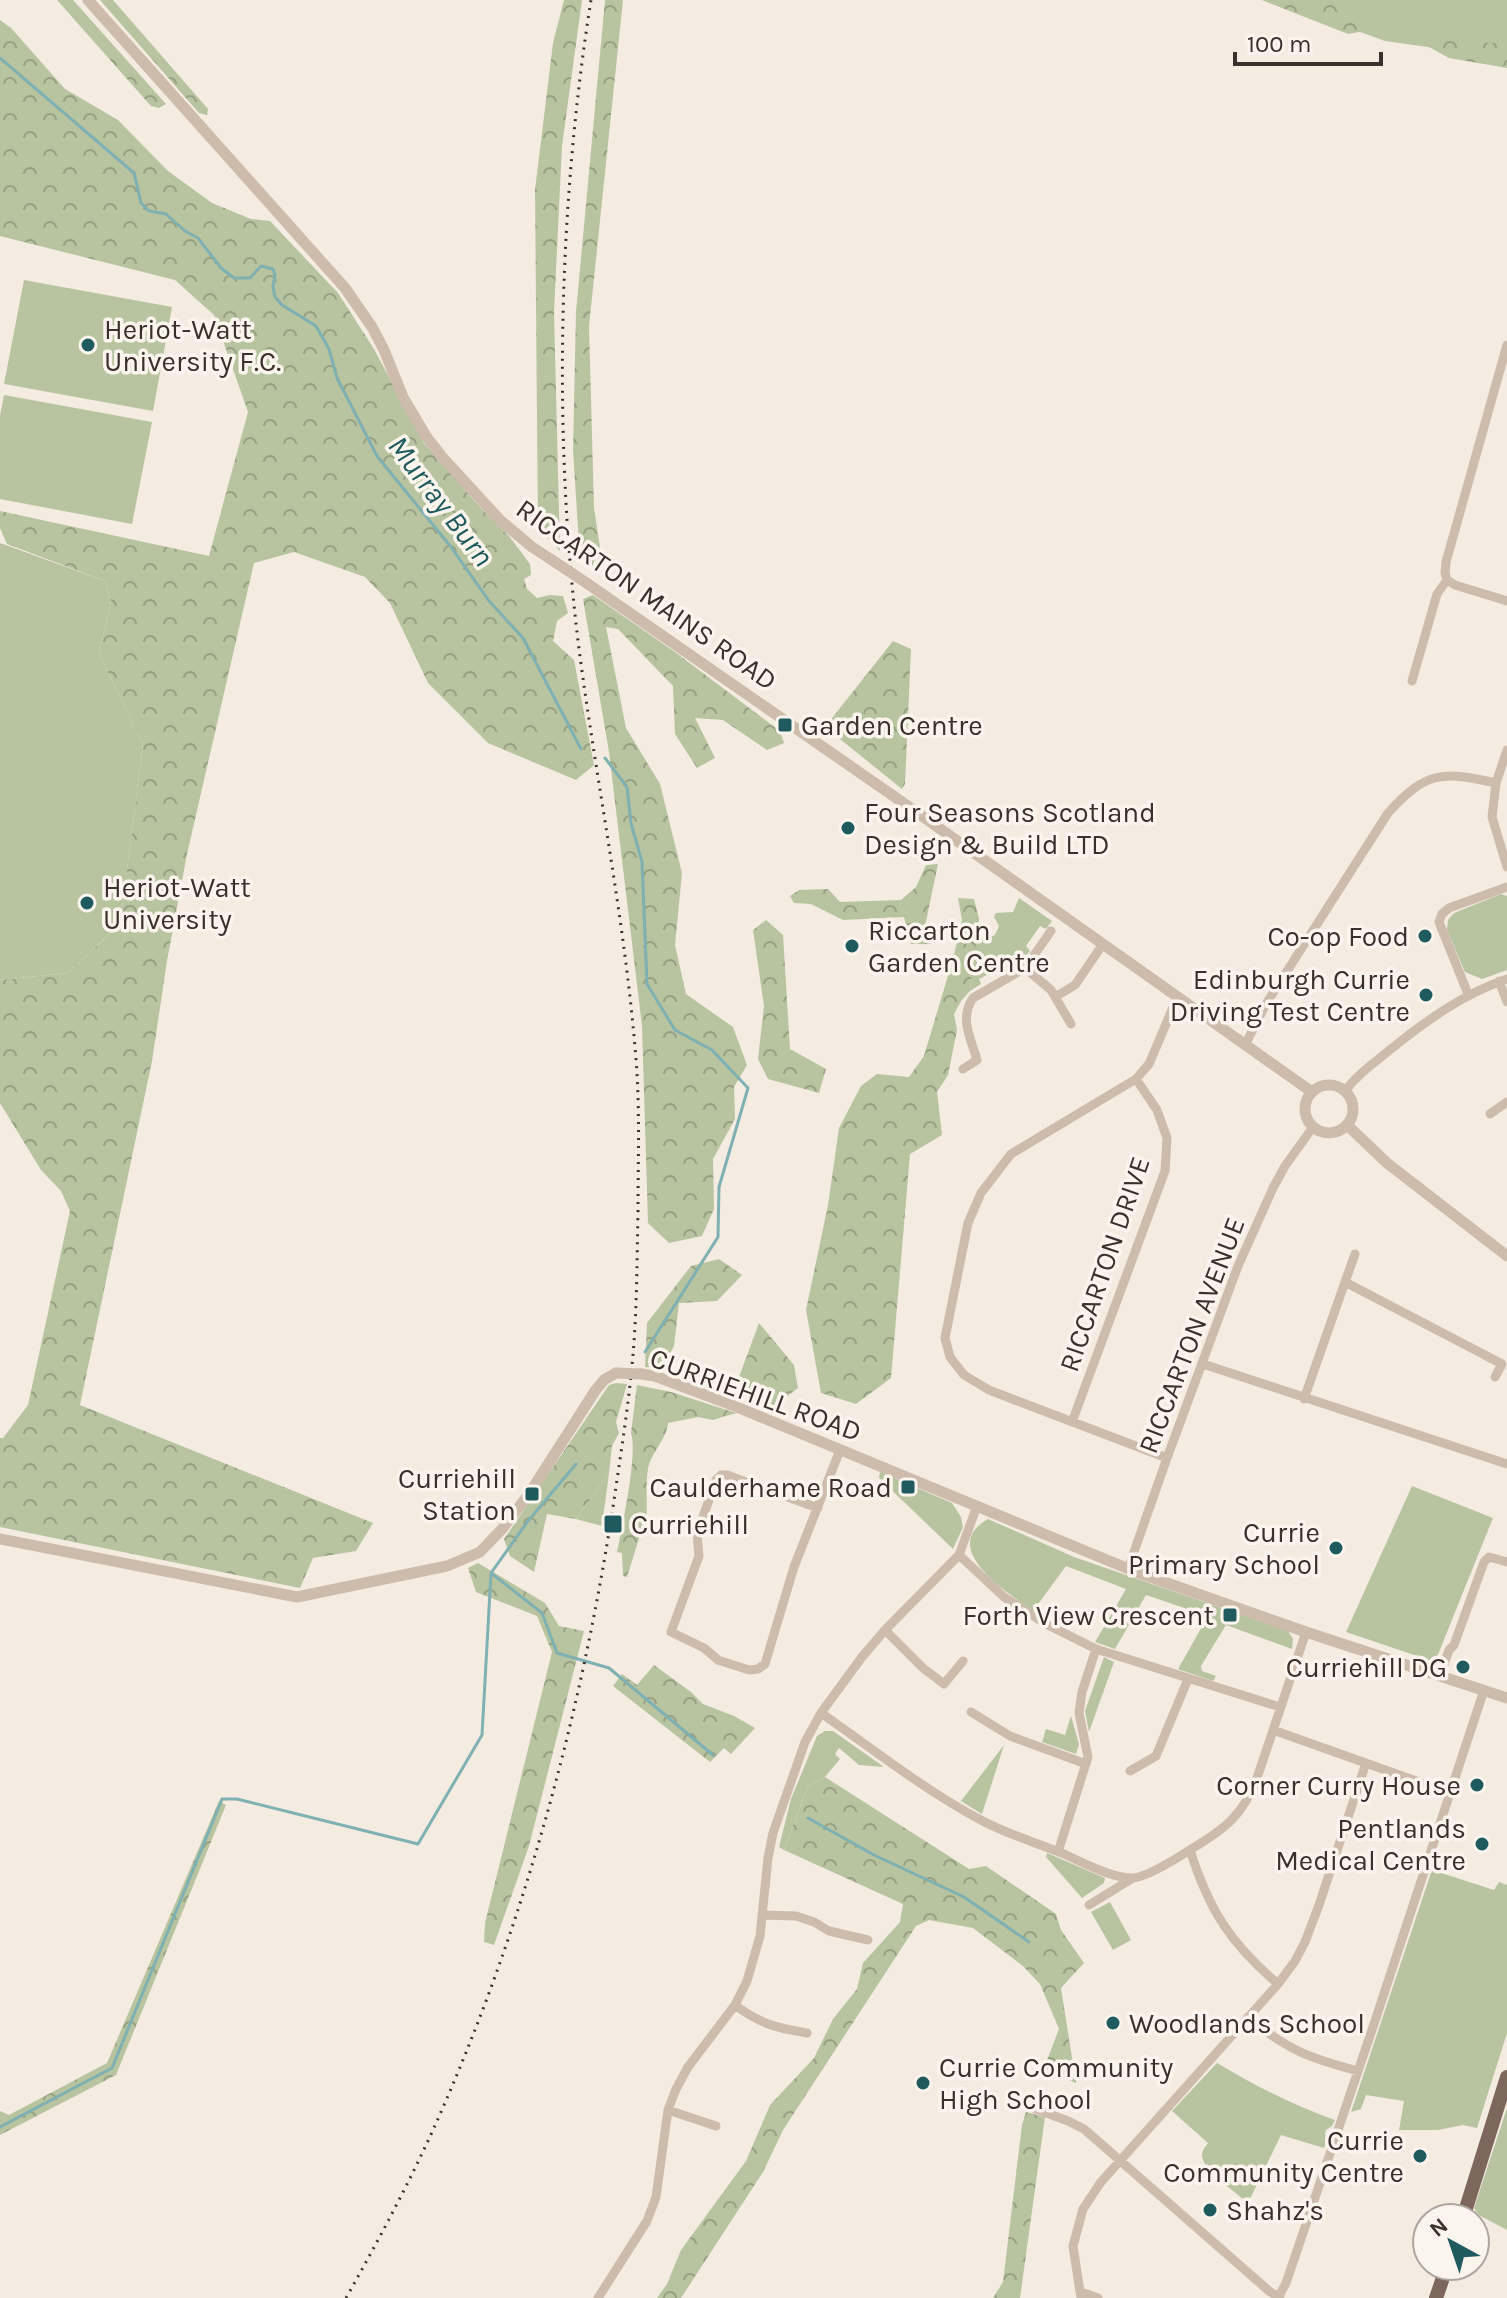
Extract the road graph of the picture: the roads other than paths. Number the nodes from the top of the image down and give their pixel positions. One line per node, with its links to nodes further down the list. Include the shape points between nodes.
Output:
1 (88, 0): 11 (street, RICCARTON MAINS ROAD, bridge, via 345,288 372,327 415,420 500,520)
2 (1507, 345): 3 (street, via 1446,562)
3 (1447, 580): 4 (street); 5 (street, via 1437,594 1420,671)
4 (1507, 601)
5 (1412, 681)
6 (1507, 750): 7 (street)
7 (1496, 783): 8 (street, via 1492,817); 19 (street, via 1461,775 1431,777 1408,791 1380,826)
8 (1507, 867)
9 (1507, 887): 14 (street, via 1449,908 1439,922)
10 (1051, 931): 12 (street)
11 (1103, 944): 15 (street, via 1075,985); 16 (street, RICCARTON MAINS ROAD)
12 (1025, 968): 15 (street); 20 (street, via 968,1004 965,1020 977,1060)
13 (1503, 980): 14 (street); 17 (street)
14 (1468, 994): 22 (street, via 1424,1022)
15 (1055, 997): 18 (street)
16 (1177, 998): 19 (street, RICCARTON MAINS ROAD); 21 (street, via 1149,1064)
17 (1507, 1002)
18 (1071, 1024)
19 (1245, 1045): 23 (street, RICCARTON MAINS ROAD)
20 (963, 1069)
21 (1136, 1079): 34 (street, RICCARTON DRIVE, via 1157,1110 1167,1138 1165,1171); 34 (street, via 1011,1154 981,1193 968,1223 952,1297 945,1338 950,1357 964,1375)
22 (1345, 1091): 23 (street, via 1325,1085); 26 (street, via 1353,1111)
23 (1312, 1092): 27 (street, via 1306,1113)
24 (1507, 1102): 25 (street)
25 (1490, 1114)
26 (1347, 1125): 27 (street, via 1326,1133); 29 (street, via 1387,1163)
27 (1313, 1127): 31 (street, RICCARTON AVENUE, via 1273,1188)
28 (1355, 1254): 30 (street)
29 (1506, 1254)
30 (1345, 1282): 32 (street, via 1502,1364); 33 (street)
31 (1203, 1364): 33 (street); 36 (street, RICCARTON AVENUE)
32 (1495, 1377)
33 (1304, 1399): 37 (street)
34 (1072, 1422): 36 (street)
35 (840, 1450): 38 (street, CURRIEHILL ROAD); 39 (street); 40 (street, CURRIEHILL ROAD, bridge, via 668,1381 616,1373 595,1391 502,1529 480,1552 447,1566 297,1597)
36 (1167, 1458): 43 (street, RICCARTON AVENUE)
37 (1507, 1464)
38 (977, 1506): 41 (street); 43 (street, CURRIEHILL ROAD)
39 (818, 1508): 39 (street, via 765,1664 749,1670 718,1660 671,1632 699,1556 697,1534 721,1475)
40 (0, 1539)
41 (959, 1555): 44 (street); 46 (street, via 1004,1597)
42 (1507, 1562): 48 (street, via 1489,1557 1484,1562)
43 (1128, 1569): 45 (street, CURRIEHILL ROAD)
44 (885, 1630): 47 (street, via 944,1684); 54 (street)
45 (1306, 1632): 48 (street, CURRIEHILL ROAD); 52 (street)
46 (1096, 1649): 49 (street); 57 (street, via 1079,1713)
47 (963, 1661)
48 (1440, 1676): 50 (street, CURRIEHILL ROAD)
49 (1188, 1679): 52 (street); 58 (street, via 1156,1756)
50 (1484, 1690): 51 (street, CURRIEHILL ROAD); 59 (street)
51 (1507, 1698)
52 (1280, 1707): 55 (street)
53 (971, 1712): 57 (street, via 1010,1736)
54 (821, 1713): 61 (street, via 953,1805); 64 (street, via 805,1742 773,1833)
55 (1273, 1730): 56 (street); 60 (street, via 1239,1815)
56 (1366, 1763): 59 (street); 66 (street, via 1305,1942)
57 (1086, 1764): 61 (street)
58 (1130, 1771)
59 (1450, 1793): 70 (street)
60 (1190, 1850): 62 (street); 66 (street, via 1211,1906 1232,1940)
61 (1058, 1852): 62 (street)
62 (1133, 1878): 63 (street)
63 (1089, 1905)
64 (762, 1915): 65 (street, via 796,1916); 67 (street, via 755,1958)
65 (868, 1940)
66 (1278, 1984): 68 (street)
67 (735, 2005): 69 (street, via 774,2028); 73 (street, via 688,2067)
68 (1248, 2017): 70 (street, via 1291,2049); 75 (street)
69 (807, 2033)
70 (1358, 2071): 80 (street)
71 (1507, 2077): 76 (main road)
72 (1028, 2106): 75 (street, via 1084,2129)
73 (668, 2110): 74 (street); 78 (street, via 656,2197 647,2221)
74 (716, 2126)
75 (1120, 2160): 77 (street, via 1090,2195 1077,2227 1073,2246); 80 (street)
76 (1468, 2202)
77 (1081, 2295): 79 (street)
78 (598, 2298)
79 (1098, 2298)
80 (1279, 2298)

